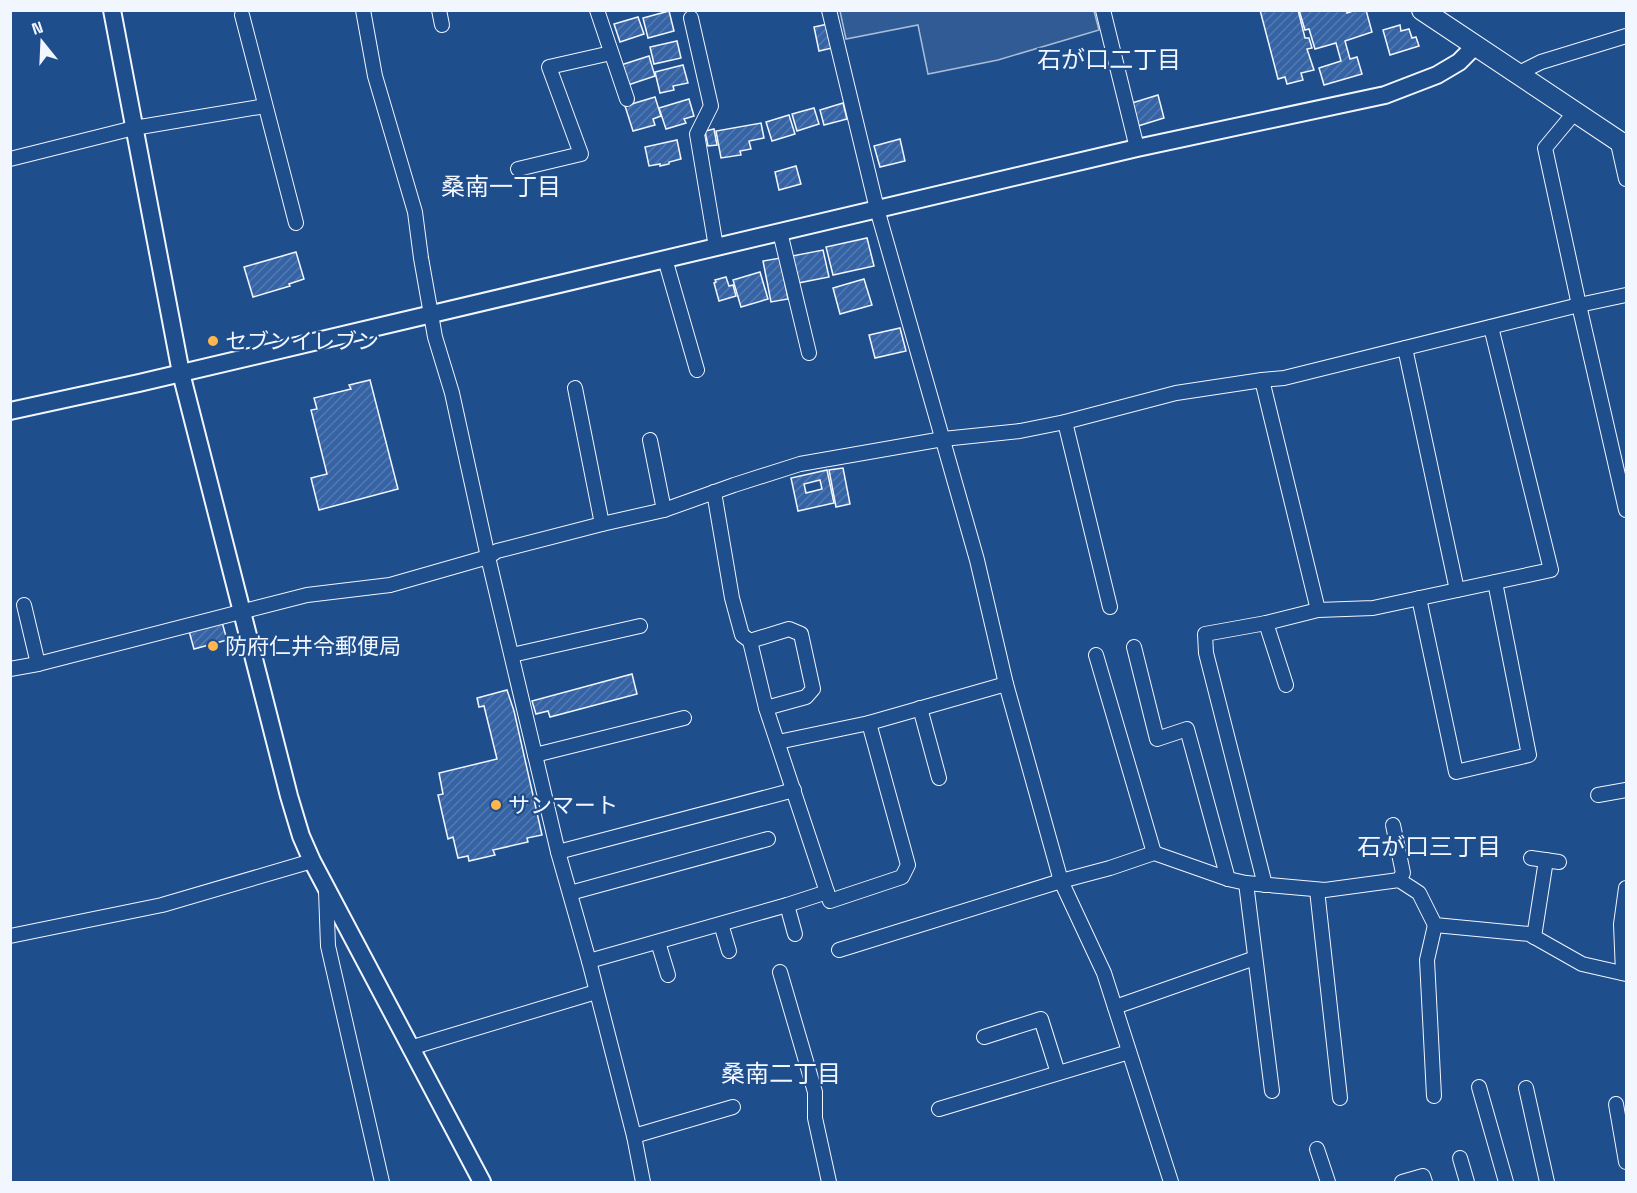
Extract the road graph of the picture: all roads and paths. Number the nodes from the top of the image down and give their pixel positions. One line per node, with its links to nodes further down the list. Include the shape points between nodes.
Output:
1 (112, 10): 18 (street)
2 (363, 10): 31 (street, via 375,75 415,212)
3 (439, 10): 10 (street)
4 (597, 10): 13 (street)
5 (830, 10): 24 (street)
6 (1103, 10): 20 (street)
7 (1422, 10): 12 (main road)
8 (242, 15): 16 (street)
9 (691, 18): 27 (street, via 711,106 697,134)
10 (442, 25)
11 (1626, 36): 14 (street, via 1540,62)
12 (1475, 45): 14 (main road); 20 (street, via 1459,62 1437,75 1385,95)
13 (611, 53): 15 (street); 22 (street, via 549,67 581,154)
14 (1517, 74): 17 (main road)
15 (627, 99)
16 (266, 106): 18 (street); 25 (street)
17 (1575, 112): 19 (main road); 30 (street, via 1545,148)
18 (134, 128): 21 (street); 36 (street)
19 (1622, 142): 23 (street)
20 (1137, 148): 24 (street)
21 (10, 159)
22 (518, 169)
23 (1626, 180)
24 (877, 209): 26 (street); 41 (street)
25 (296, 223)
26 (780, 232): 27 (street); 34 (street)
27 (716, 247): 28 (street)
28 (665, 259): 31 (street); 35 (street)
29 (1626, 296): 30 (street)
30 (1579, 305): 32 (street); 45 (street)
31 (432, 314): 36 (street); 47 (street)
32 (1491, 327): 33 (street); 48 (street, via 1551,570)
33 (1406, 348): 37 (street); 49 (street)
34 (808, 353)
35 (697, 370)
36 (181, 373): 39 (street); 54 (street)
37 (1262, 380): 40 (street, via 1176,393); 53 (street)
38 (574, 388): 46 (street)
39 (10, 411)
40 (1065, 422): 41 (street); 52 (street)
41 (943, 439): 43 (street, via 800,464); 63 (street)
42 (650, 440): 44 (street)
43 (714, 492): 44 (street); 57 (street, via 732,598 742,635)
44 (664, 510): 46 (street)
45 (1626, 510)
46 (602, 524): 47 (street, via 497,550)
47 (488, 557): 54 (street, via 390,585 307,596); 59 (street)
48 (1495, 582): 49 (street); 50 (street, via 1529,755 1456,772)
49 (1457, 590): 50 (street)
50 (1419, 598): 53 (street, via 1372,608)
51 (24, 605): 61 (street)
52 (1110, 607)
53 (1318, 610): 55 (street)
54 (242, 612): 61 (street); 80 (street, via 289,796)
55 (1266, 623): 64 (street); 85 (street, via 1204,634)
56 (640, 626): 59 (street)
57 (750, 641): 65 (street); 65 (street, via 789,629 801,634 813,689 806,697)
58 (1134, 647): 81 (street, via 1157,739 1187,729)
59 (512, 655): 70 (street)
60 (1096, 655): 78 (street)
61 (38, 664): 62 (street)
62 (10, 669)
63 (1006, 684): 66 (street); 83 (street)
64 (1286, 685)
65 (766, 708): 69 (street)
66 (920, 708): 68 (street); 71 (street)
67 (684, 718): 70 (street)
68 (869, 723): 69 (street); 89 (street, via 908,865 902,877 830,901)
69 (778, 742): 72 (street)
70 (536, 755): 77 (street)
71 (939, 778)
72 (794, 790): 77 (street); 89 (street)
73 (1626, 790): 74 (street)
74 (1598, 795)
75 (1393, 825): 82 (street, via 1403,873)
76 (768, 839): 90 (street)
77 (558, 852): 90 (street)
78 (1154, 853): 81 (street); 83 (street)
79 (1531, 858): 96 (street, via 1552,861)
80 (312, 861): 86 (street); 95 (street, via 162,905)
81 (1228, 879): 84 (street)
82 (1399, 880): 88 (street); 93 (street, via 1419,894)
83 (1060, 881): 98 (street); 106 (street, via 1104,973)
84 (1246, 883): 85 (street); 100 (street)
85 (1265, 885): 88 (street)
86 (326, 887): 108 (street); 123 (street, via 328,946)
87 (1626, 888): 103 (street, via 1621,924)
88 (1317, 890): 115 (street)
89 (827, 892): 91 (street)
90 (570, 893): 101 (street)
91 (787, 905): 92 (street); 94 (street)
92 (721, 924): 97 (street); 99 (street)
93 (1435, 925): 96 (street); 114 (street, via 1427,960)
94 (795, 934)
95 (10, 936)
96 (1534, 937): 103 (street, via 1582,964)
97 (658, 942): 101 (street); 104 (street)
98 (839, 950)
99 (729, 951)
100 (1255, 958): 106 (street); 113 (street)
101 (589, 961): 105 (street)
102 (780, 972): 126 (street, via 815,1092 815,1118)
103 (1625, 973)
104 (668, 975)
105 (596, 992): 108 (street); 119 (street)
106 (1114, 1007): 109 (street)
107 (984, 1037): 110 (street, via 1041,1019)
108 (410, 1048): 124 (street)
109 (1129, 1052): 110 (street); 127 (street)
110 (1058, 1073): 118 (street)
111 (1479, 1088): 132 (street)
112 (1526, 1088): 133 (street)
113 (1272, 1090)
114 (1434, 1096)
115 (1340, 1098)
116 (1616, 1104): 122 (street)
117 (733, 1107): 119 (street)
118 (939, 1110)
119 (634, 1136): 125 (street)
120 (1317, 1149): 128 (street)
121 (1460, 1158): 131 (street)
122 (1626, 1162)
123 (382, 1182)
124 (482, 1182)
125 (643, 1182)
126 (829, 1182)
127 (1171, 1182)
128 (1328, 1182)
129 (1402, 1182): 130 (street, via 1423,1176)
130 (1425, 1182)
131 (1467, 1182)
132 (1506, 1182)
133 (1547, 1182)

